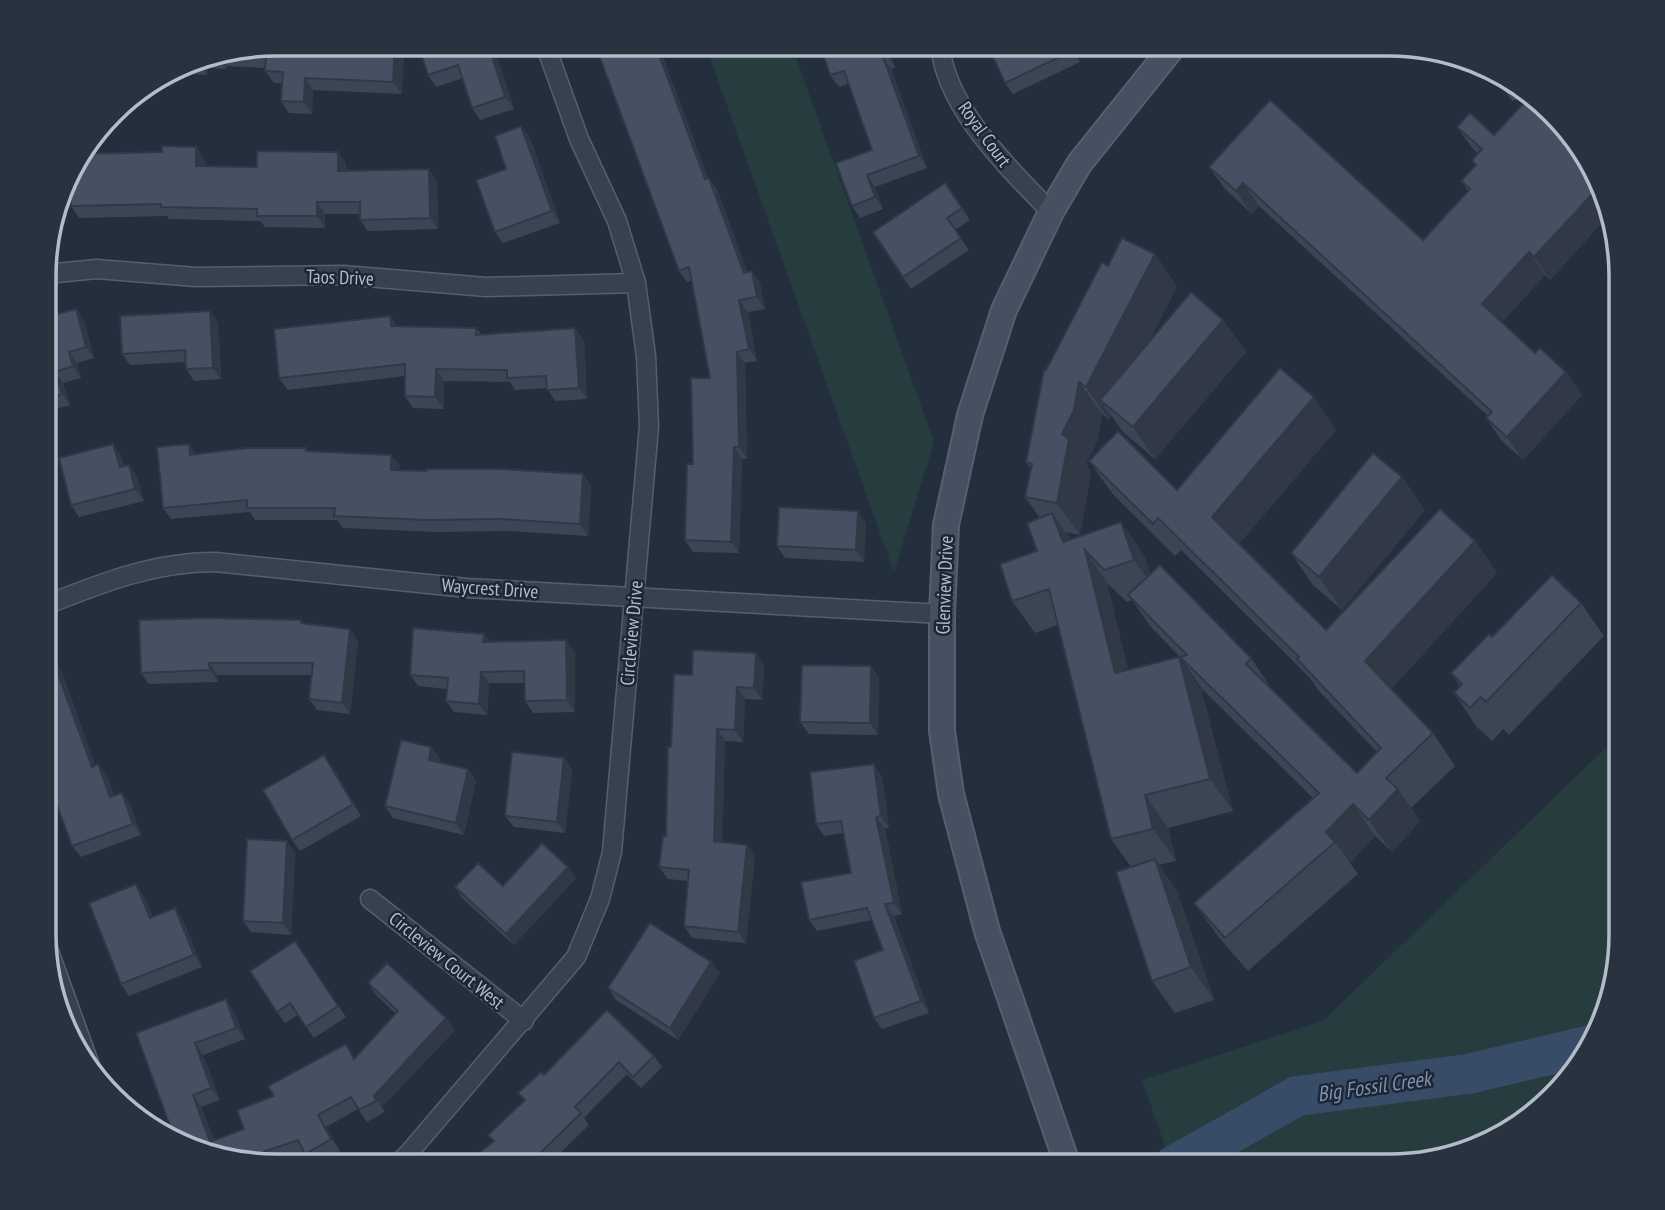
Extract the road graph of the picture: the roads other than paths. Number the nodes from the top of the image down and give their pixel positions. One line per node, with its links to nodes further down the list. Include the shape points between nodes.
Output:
1 (549, 56): 6 (street, Circleview Drive, via 579,139 617,221)
2 (941, 56): 4 (street, Royal Court, via 974,125)
3 (1165, 56): 4 (main road, Glenview Drive, via 1079,164)
4 (1051, 212): 9 (main road, Glenview Drive, via 1004,310 970,415 946,525)
5 (56, 275): 6 (street, Taos Drive, via 96,269 196,277 343,275 486,287)
6 (636, 283): 7 (street, Circleview Drive, via 649,426)
7 (634, 597): 8 (street, Waycrest Drive, via 467,588 187,562 119,576); 9 (street, Waycrest Drive); 13 (street, Circleview Drive, via 612,852 600,899 576,957)
8 (56, 601)
9 (942, 614): 15 (main road, Glenview Drive, via 942,731 951,794 987,931)
10 (370, 899): 13 (street, Circleview Court West)
11 (63, 989): 12 (street)
12 (73, 1018)
13 (524, 1021): 14 (street, Circleview Drive)
14 (408, 1154)
15 (1064, 1154)

